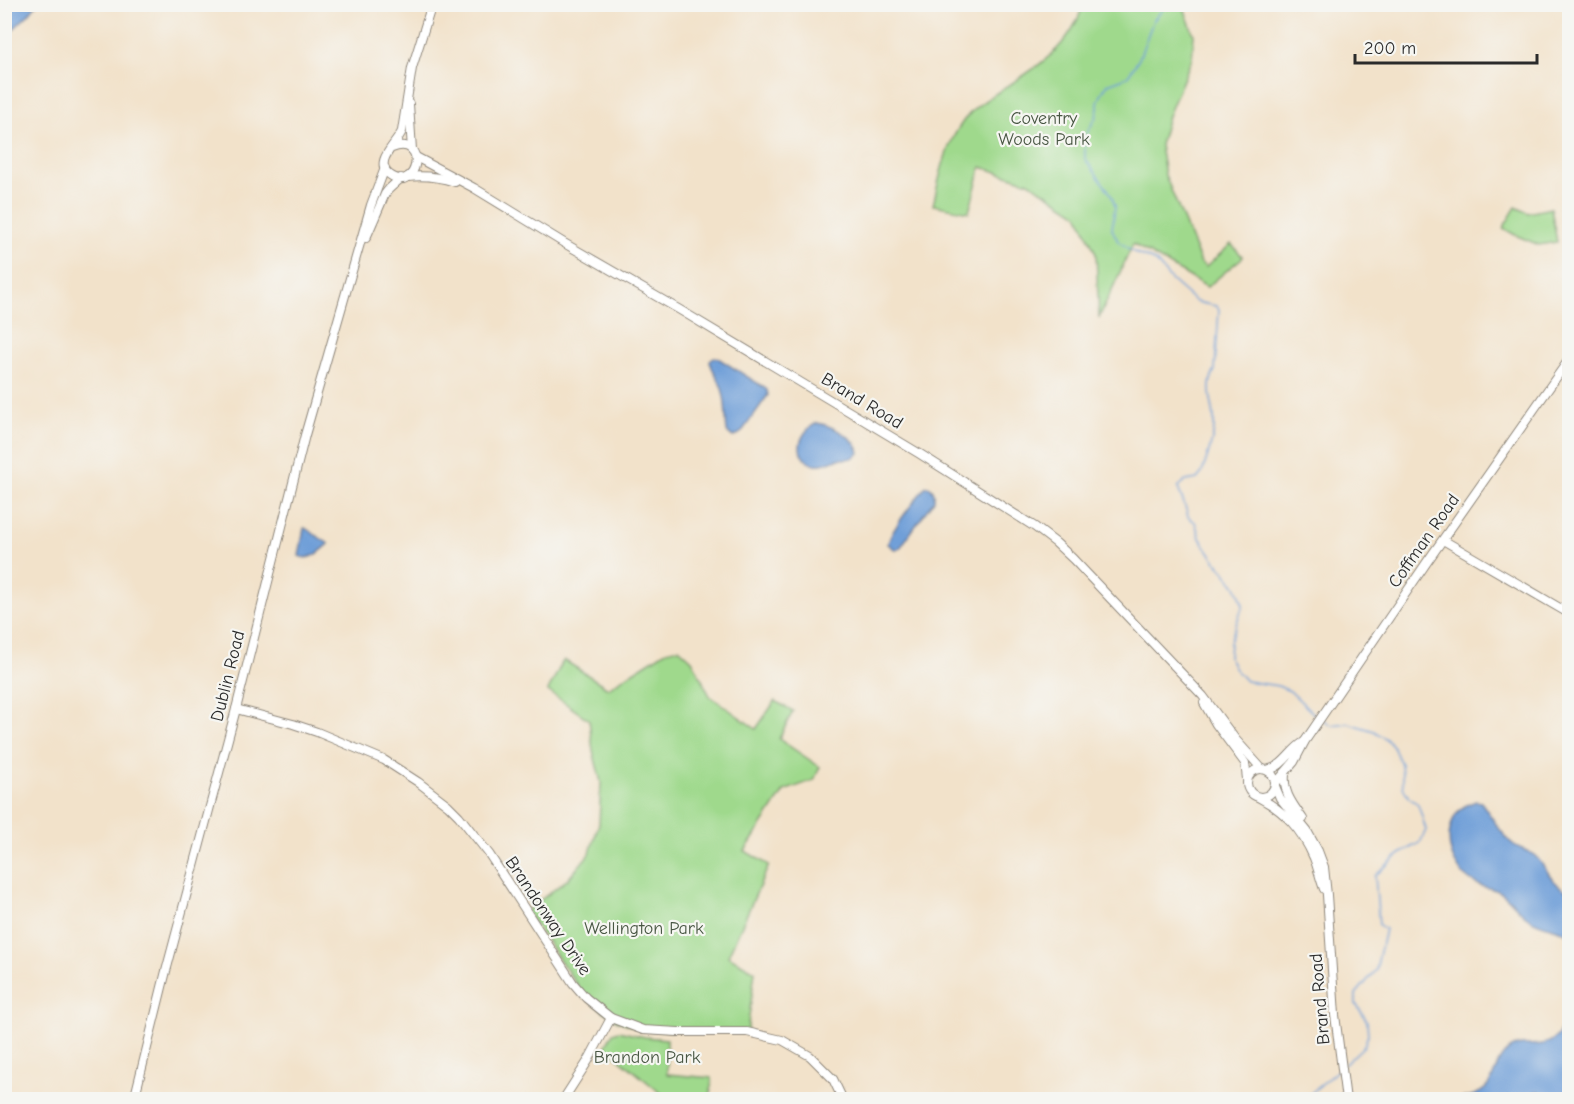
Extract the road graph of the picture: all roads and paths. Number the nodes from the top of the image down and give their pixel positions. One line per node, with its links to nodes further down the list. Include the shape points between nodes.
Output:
1 (432, 4): 2 (main road)
2 (408, 86): 3 (main road, via 402,131); 4 (main road)
3 (392, 147): 4 (main road, via 402,146); 5 (main road, via 384,159)
4 (414, 154): 6 (main road, via 414,171); 7 (main road, Brand Road)
5 (385, 168): 6 (main road, via 391,176); 8 (main road, Dublin Road)
6 (404, 178): 7 (main road, Brand Road, via 438,177); 8 (main road, Dublin Road, via 385,194)
7 (474, 188): 12 (main road, Brand Road, via 829,399 1035,527 1073,559)
8 (355, 261): 13 (main road, Dublin Road, via 305,435)
9 (1569, 358): 10 (main road, Coffman Road)
10 (1443, 540): 11 (main road); 14 (main road, Coffman Road)
11 (1569, 614)
12 (1196, 689): 15 (main road, Brand Road, via 1235,739); 17 (main road, Brand Road, via 1245,763)
13 (236, 709): 22 (main road, Brandonway Drive, via 309,730 384,760 448,806 489,854 573,983 585,998); 23 (main road, Dublin Road)
14 (1305, 741): 15 (main road, Coffman Road, via 1284,762 1274,769); 16 (main road, Coffman Road)
15 (1265, 769): 17 (main road, via 1251,772); 18 (main road, via 1273,776)
16 (1285, 773): 18 (main road, Coffman Road); 20 (main road, Brand Road, via 1286,793 1307,824)
17 (1247, 779): 19 (main road, via 1250,792)
18 (1275, 785): 19 (main road, via 1270,794); 20 (main road, Brand Road, via 1280,798)
19 (1258, 797): 21 (main road, Brand Road, via 1278,808 1295,825 1313,856)
20 (1307, 831): 21 (main road, Brand Road, via 1324,867)
21 (1327, 896): 26 (main road, Brand Road, via 1335,1015)
22 (611, 1017): 24 (main road); 25 (main road, Brandonway Drive, via 643,1029 736,1031 782,1040 810,1056 833,1079)
23 (134, 1100)
24 (563, 1100)
25 (843, 1100)
26 (1346, 1100)

